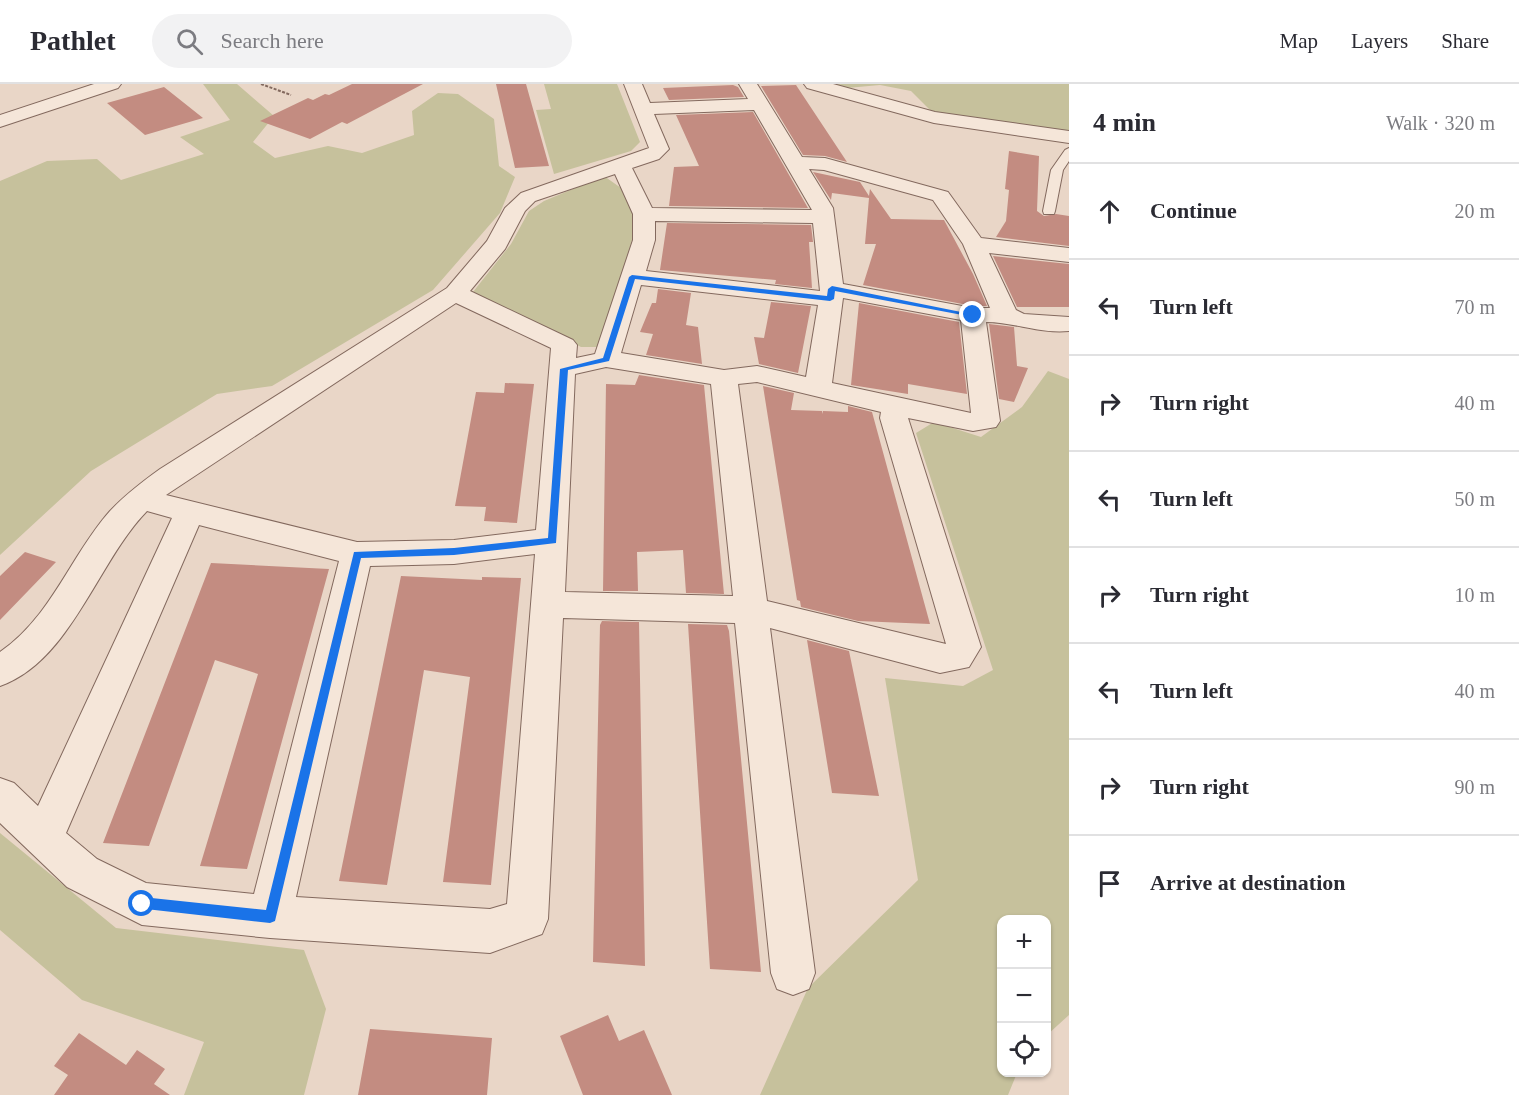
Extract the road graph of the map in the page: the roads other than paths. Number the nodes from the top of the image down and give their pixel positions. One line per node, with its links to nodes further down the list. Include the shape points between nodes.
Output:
1 (112, 84): 7 (street)
2 (633, 84): 6 (street)
3 (748, 84): 5 (street)
4 (813, 84): 8 (street, via 934,117)
5 (760, 104): 6 (street); 10 (street)
6 (643, 109): 11 (street, via 659,148 652,155)
7 (0, 121)
8 (1069, 137)
9 (1069, 152): 12 (lane, via 1057,170)
10 (796, 163): 14 (street); 15 (street, via 825,164 941,196)
11 (620, 164): 13 (street); 18 (street, via 528,197 516,208 497,244)
12 (1049, 211)
13 (644, 214): 14 (street); 17 (street, via 644,240)
14 (824, 217): 19 (street)
15 (974, 244): 16 (street); 21 (street)
16 (1069, 255)
17 (632, 277): 19 (street); 23 (street)
18 (455, 293): 24 (street, via 564,345); 28 (street, via 170,476)
19 (831, 294): 20 (street); 26 (street)
20 (973, 315): 21 (street); 27 (street, via 986,421)
21 (1006, 315): 22 (street, via 1019,321)
22 (1069, 324)
23 (606, 359): 24 (street); 25 (street)
24 (564, 369): 30 (street)
25 (724, 378): 26 (street, via 757,374); 33 (street)
26 (818, 387): 27 (street)
27 (896, 407): 33 (street, via 894,418 964,647 957,657 940,659)
28 (141, 499): 29 (street); 34 (street, via 120,520 51,626 24,654)
29 (189, 513): 31 (street); 36 (street)
30 (553, 540): 31 (street, via 454,552); 32 (street)
31 (357, 554): 37 (street)
32 (548, 604): 33 (street); 37 (street, via 526,919 490,932)
33 (751, 610): 38 (street)
34 (0, 671)
35 (0, 796): 36 (street)
36 (43, 840): 37 (street, via 82,873 142,904)
37 (270, 916)
38 (793, 973)

